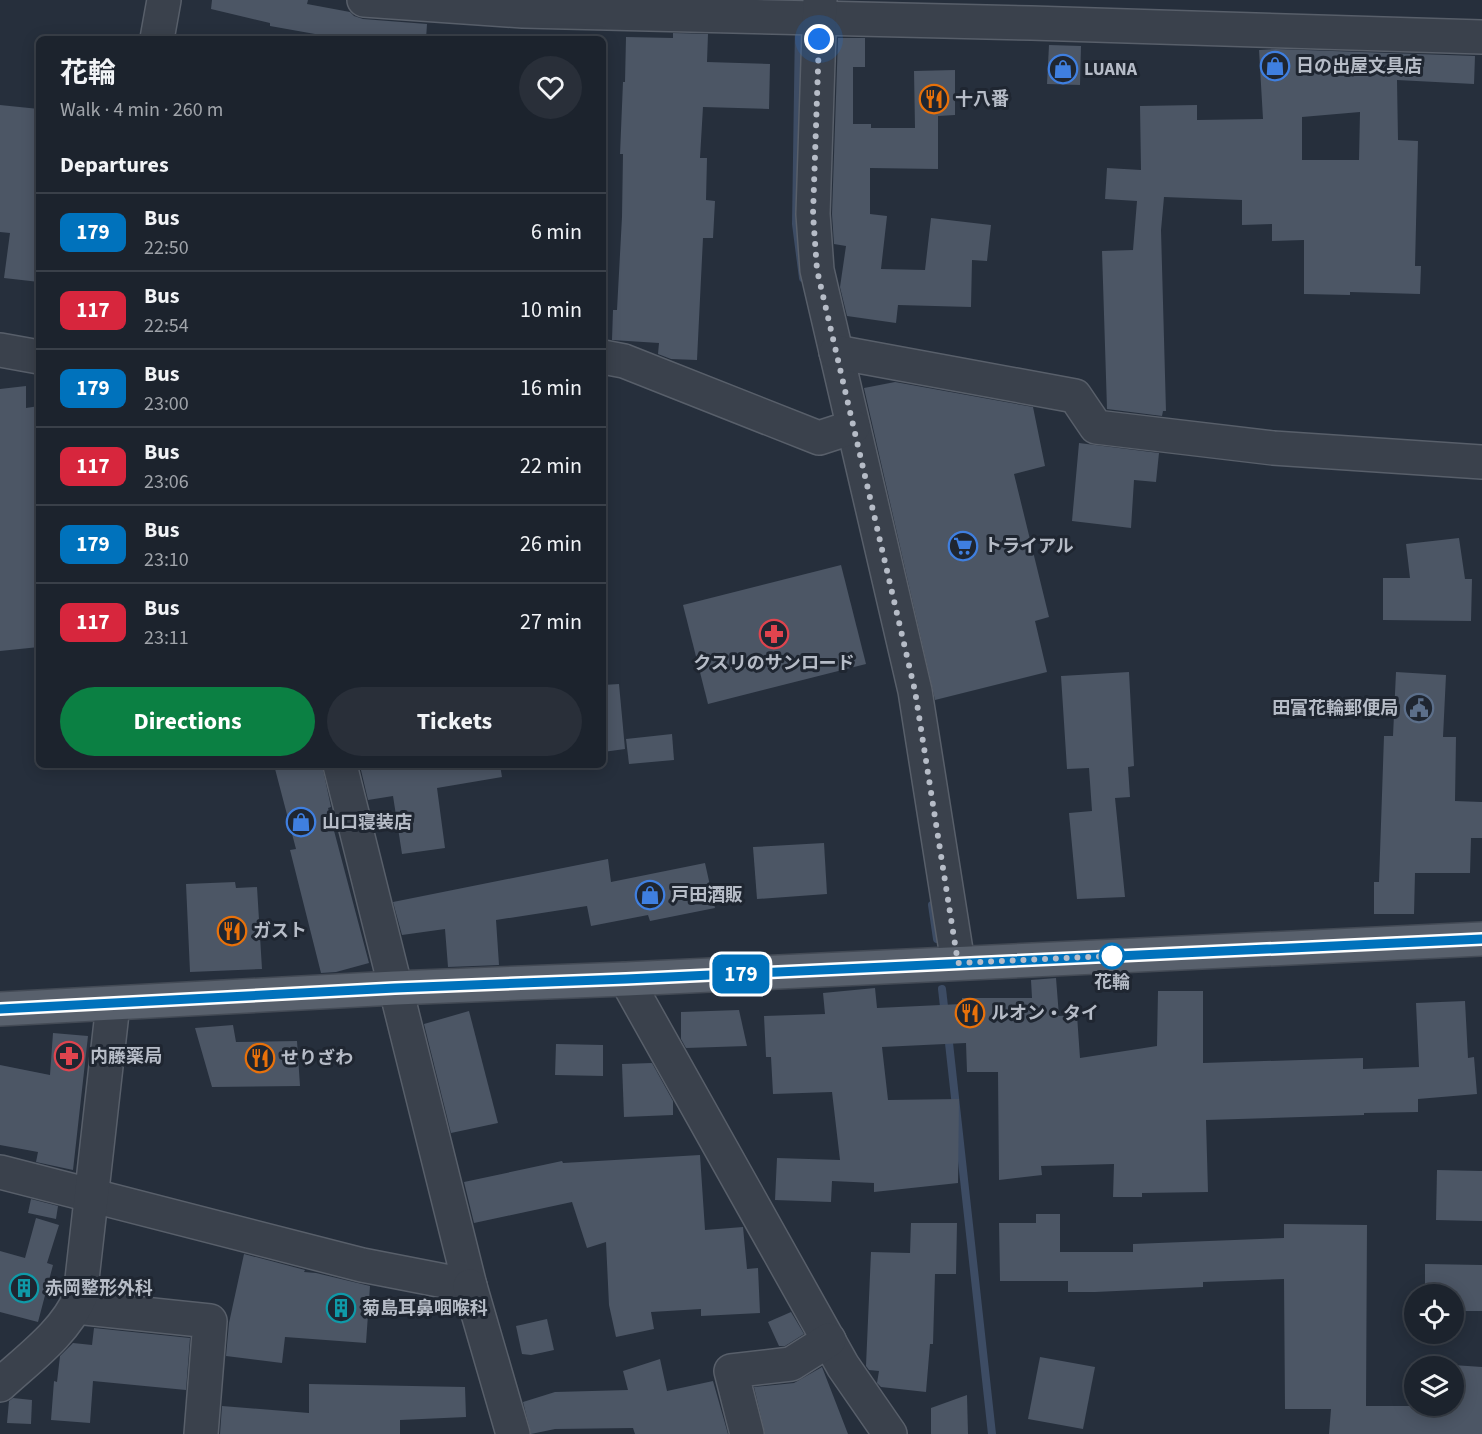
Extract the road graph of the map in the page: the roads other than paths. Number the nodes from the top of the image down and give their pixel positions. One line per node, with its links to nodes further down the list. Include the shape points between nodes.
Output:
1 (164, 0): 5 (street)
2 (364, 0): 3 (street)
3 (523, 5): 4 (street)
4 (809, 13): 6 (street); 8 (street, via 817,270)
5 (158, 36)
6 (1482, 37)
7 (0, 350): 9 (street)
8 (836, 352): 11 (street); 12 (street, via 1075,396 1096,428 1273,448)
9 (36, 356)
10 (606, 358): 11 (street, via 624,361 819,438)
11 (843, 430): 15 (street, via 915,691)
12 (1482, 462)
13 (341, 768): 17 (street)
14 (1482, 939): 15 (main road)
15 (958, 963): 16 (main road)
16 (626, 979): 17 (main road); 24 (street)
17 (395, 988): 18 (main road); 22 (street)
18 (112, 1004): 19 (main road); 21 (street)
19 (0, 1009)
20 (0, 1172): 21 (street)
21 (93, 1186): 22 (street, via 362,1265); 23 (street)
22 (460, 1284): 27 (street)
23 (76, 1307): 25 (street, via 61,1328); 26 (street, via 210,1321)
24 (829, 1340): 28 (street, via 791,1364 731,1371); 29 (street)
25 (0, 1386)
26 (201, 1434)
27 (513, 1434)
28 (747, 1434)
29 (890, 1434)

